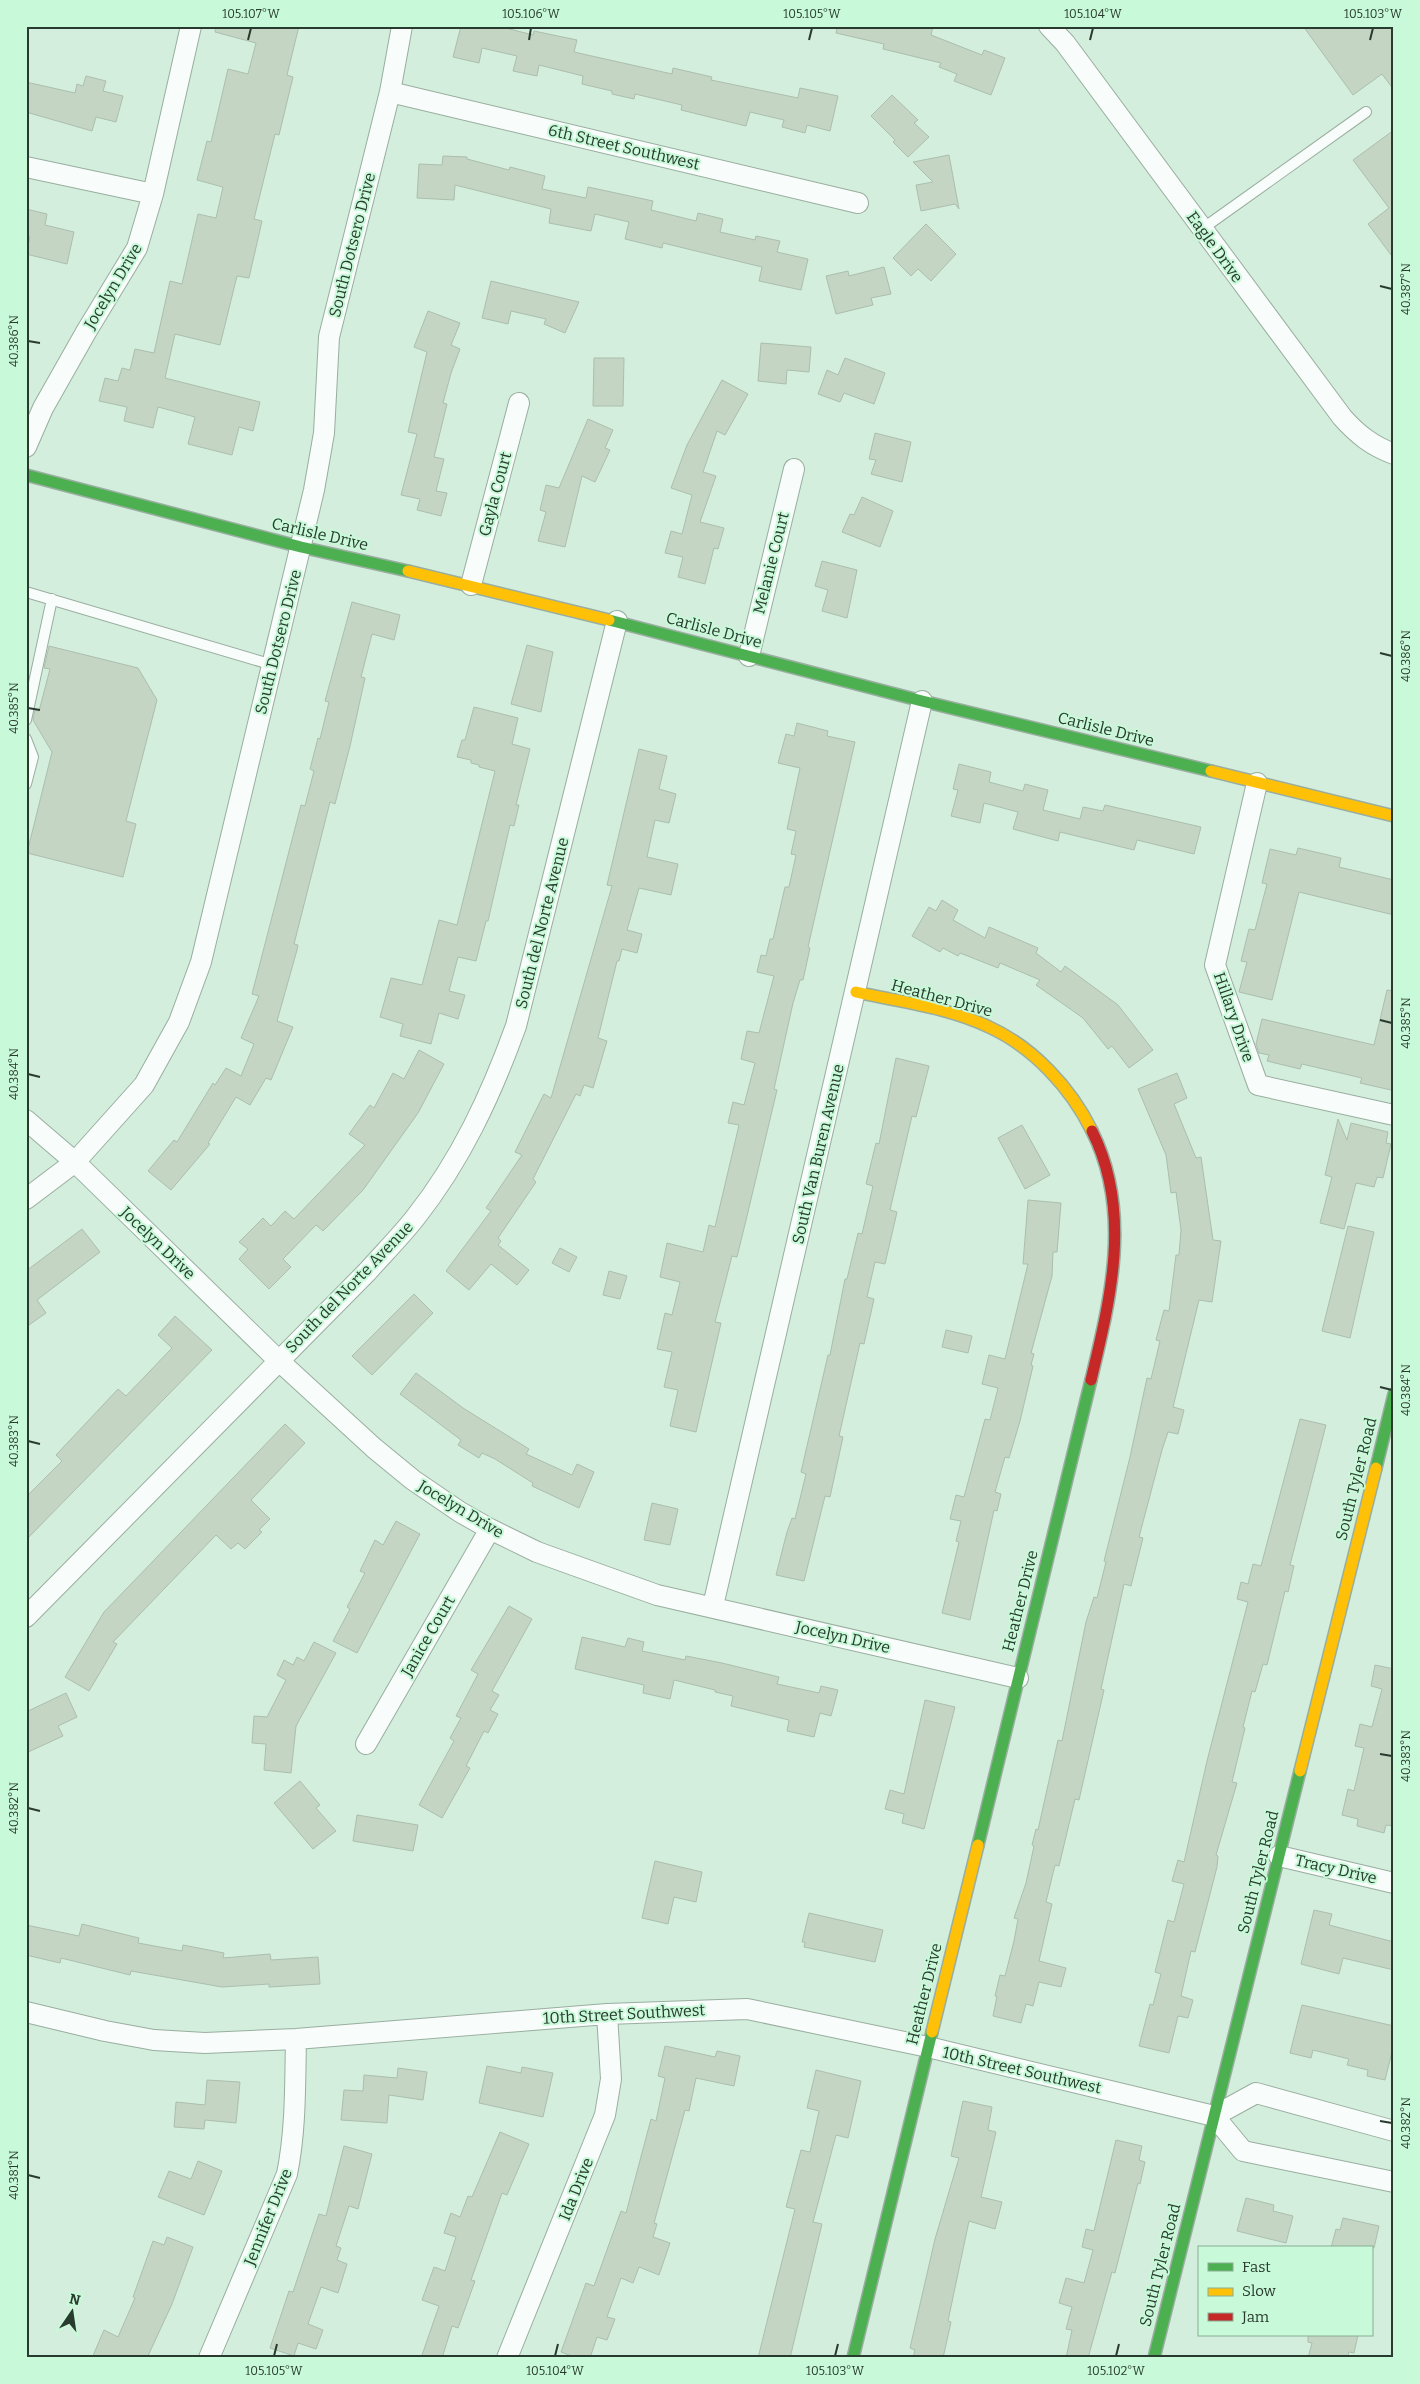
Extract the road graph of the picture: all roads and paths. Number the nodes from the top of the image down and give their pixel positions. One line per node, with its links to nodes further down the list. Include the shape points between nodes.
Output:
1 (191, 26): 7 (street, Jocelyn Drive)
2 (402, 26): 4 (street, South Dotsero Drive)
3 (1049, 26): 9 (street, Eagle Drive, via 1065,43)
4 (390, 92): 8 (street, 6th Street Southwest); 15 (street, South Dotsero Drive, via 329,336 324,433)
5 (1366, 112): 9 (lane)
6 (26, 167): 7 (street)
7 (153, 194): 11 (street, Jocelyn Drive, via 138,248 43,408)
8 (858, 203)
9 (1202, 229): 12 (street, Eagle Drive, via 1342,417 1365,439)
10 (519, 403): 16 (street, Gayla Court)
11 (26, 447)
12 (1394, 454)
13 (794, 469): 20 (street, Melanie Court)
14 (26, 475): 15 (street, Carlisle Drive)
15 (301, 547): 16 (street, Carlisle Drive); 21 (street, South Dotsero Drive)
16 (471, 585): 19 (street, Carlisle Drive)
17 (26, 592): 18 (lane)
18 (52, 599): 21 (lane); 23 (lane)
19 (617, 621): 20 (street, Carlisle Drive); 33 (street, South del Norte Avenue, via 516,1026 495,1085 451,1167 415,1219 367,1272)
20 (749, 656): 22 (street, Carlisle Drive)
21 (273, 665): 31 (street, South Dotsero Drive, via 201,962 179,1022 144,1085)
22 (922, 701): 25 (street, Carlisle Drive); 28 (street, South Van Buren Avenue)
23 (26, 720)
24 (26, 739): 26 (lane, via 32,757)
25 (1257, 783): 27 (street, Carlisle Drive); 29 (street, Hillary Drive, via 1215,965 1258,1085)
26 (26, 784)
27 (1394, 816)
28 (856, 992): 37 (street, South Van Buren Avenue); 39 (street, Heather Drive, via 986,1025 1026,1050 1073,1096 1110,1172 1115,1197 1115,1274)
29 (1394, 1115)
30 (26, 1120): 31 (street, Jocelyn Drive)
31 (75, 1162): 32 (street, South Dotsero Drive); 33 (street, Jocelyn Drive)
32 (26, 1200)
33 (278, 1360): 36 (street, Jocelyn Drive, via 413,1480); 38 (street, South del Norte Avenue)
34 (1394, 1394): 35 (street, South Tyler Road)
35 (1388, 1441): 41 (street, South Tyler Road)
36 (490, 1529): 37 (street, Jocelyn Drive, via 537,1552 592,1573 657,1595); 40 (street, Janice Court)
37 (713, 1606): 39 (street, Jocelyn Drive)
38 (26, 1617)
39 (1018, 1678): 46 (street, Heather Drive)
40 (366, 1744)
41 (1279, 1856): 42 (street, Tracy Drive); 47 (street, South Tyler Road)
42 (1394, 1883)
43 (26, 2012): 45 (street, 10th Street Southwest, via 154,2040 206,2043)
44 (607, 2014): 45 (street, 10th Street Southwest); 46 (street, 10th Street Southwest, via 747,2009); 51 (street, Ida Drive, via 611,2079 605,2116)
45 (296, 2038): 50 (street, Jennifer Drive, via 292,2152 287,2174)
46 (928, 2047): 47 (street, 10th Street Southwest); 52 (street, Heather Drive)
47 (1214, 2116): 48 (street, via 1256,2093); 49 (street, via 1243,2152); 53 (street, South Tyler Road)
48 (1394, 2131)
49 (1394, 2182)
50 (209, 2358)
51 (507, 2358)
52 (852, 2358)
53 (1154, 2358)

